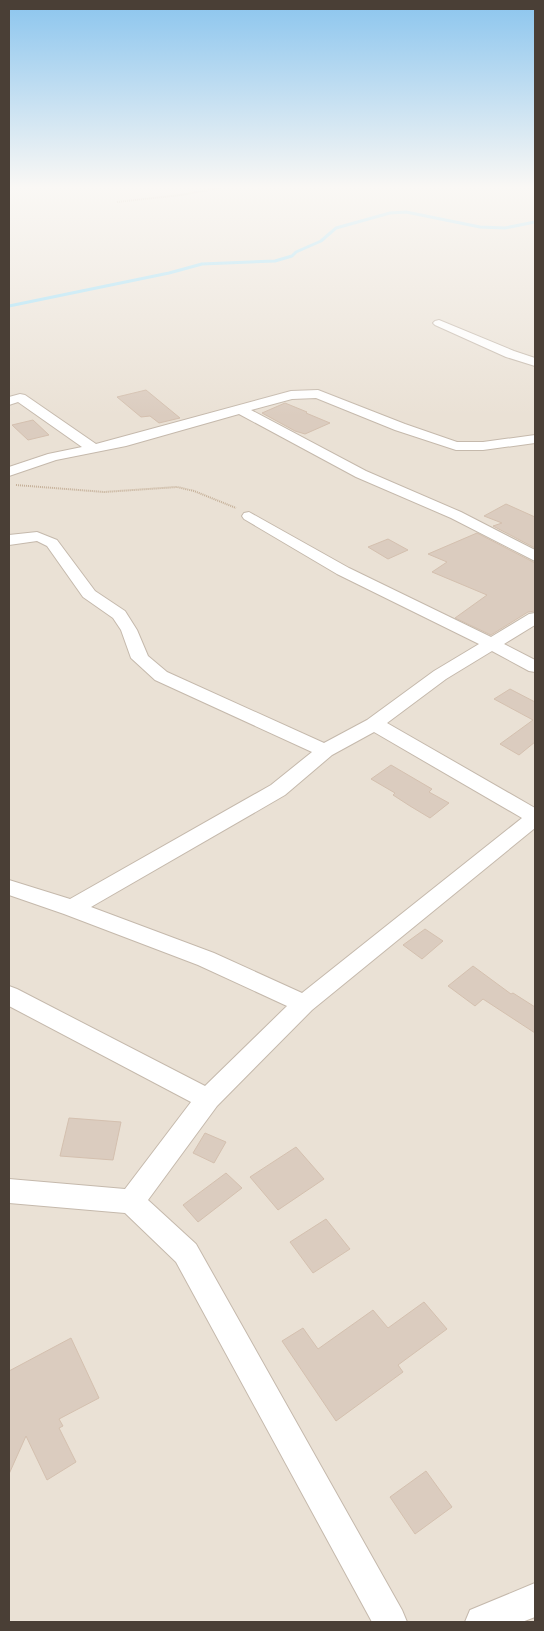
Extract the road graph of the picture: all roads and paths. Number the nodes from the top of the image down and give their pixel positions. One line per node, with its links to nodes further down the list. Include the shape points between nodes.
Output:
1 (439, 323): 2 (street)
2 (535, 362)
3 (9, 402): 6 (street, via 20,398)
4 (241, 410): 5 (street, via 291,394 318,394 456,446); 6 (street); 11 (street, via 361,474 456,515)
5 (535, 439)
6 (93, 448): 7 (street)
7 (9, 472)
8 (9, 484): 9 (path, via 104,492 177,487 227,503)
9 (249, 516): 13 (street, via 343,571)
10 (9, 540): 16 (street, via 44,537 52,543 89,594 119,615 140,658 160,676)
11 (535, 556)
12 (535, 618): 13 (street)
13 (492, 644): 14 (street); 15 (street, via 440,675)
14 (535, 668)
15 (374, 724): 16 (street); 17 (street)
16 (325, 751): 19 (street, via 278,790)
17 (535, 818): 21 (street)
18 (9, 888): 19 (street)
19 (72, 908): 21 (street, via 206,959)
20 (9, 995): 22 (street)
21 (304, 1004): 22 (street)
22 (208, 1099): 24 (street)
23 (9, 1191): 24 (street)
24 (131, 1202): 26 (street, via 186,1254)
25 (535, 1600): 27 (street)
26 (390, 1622)
27 (482, 1622)

